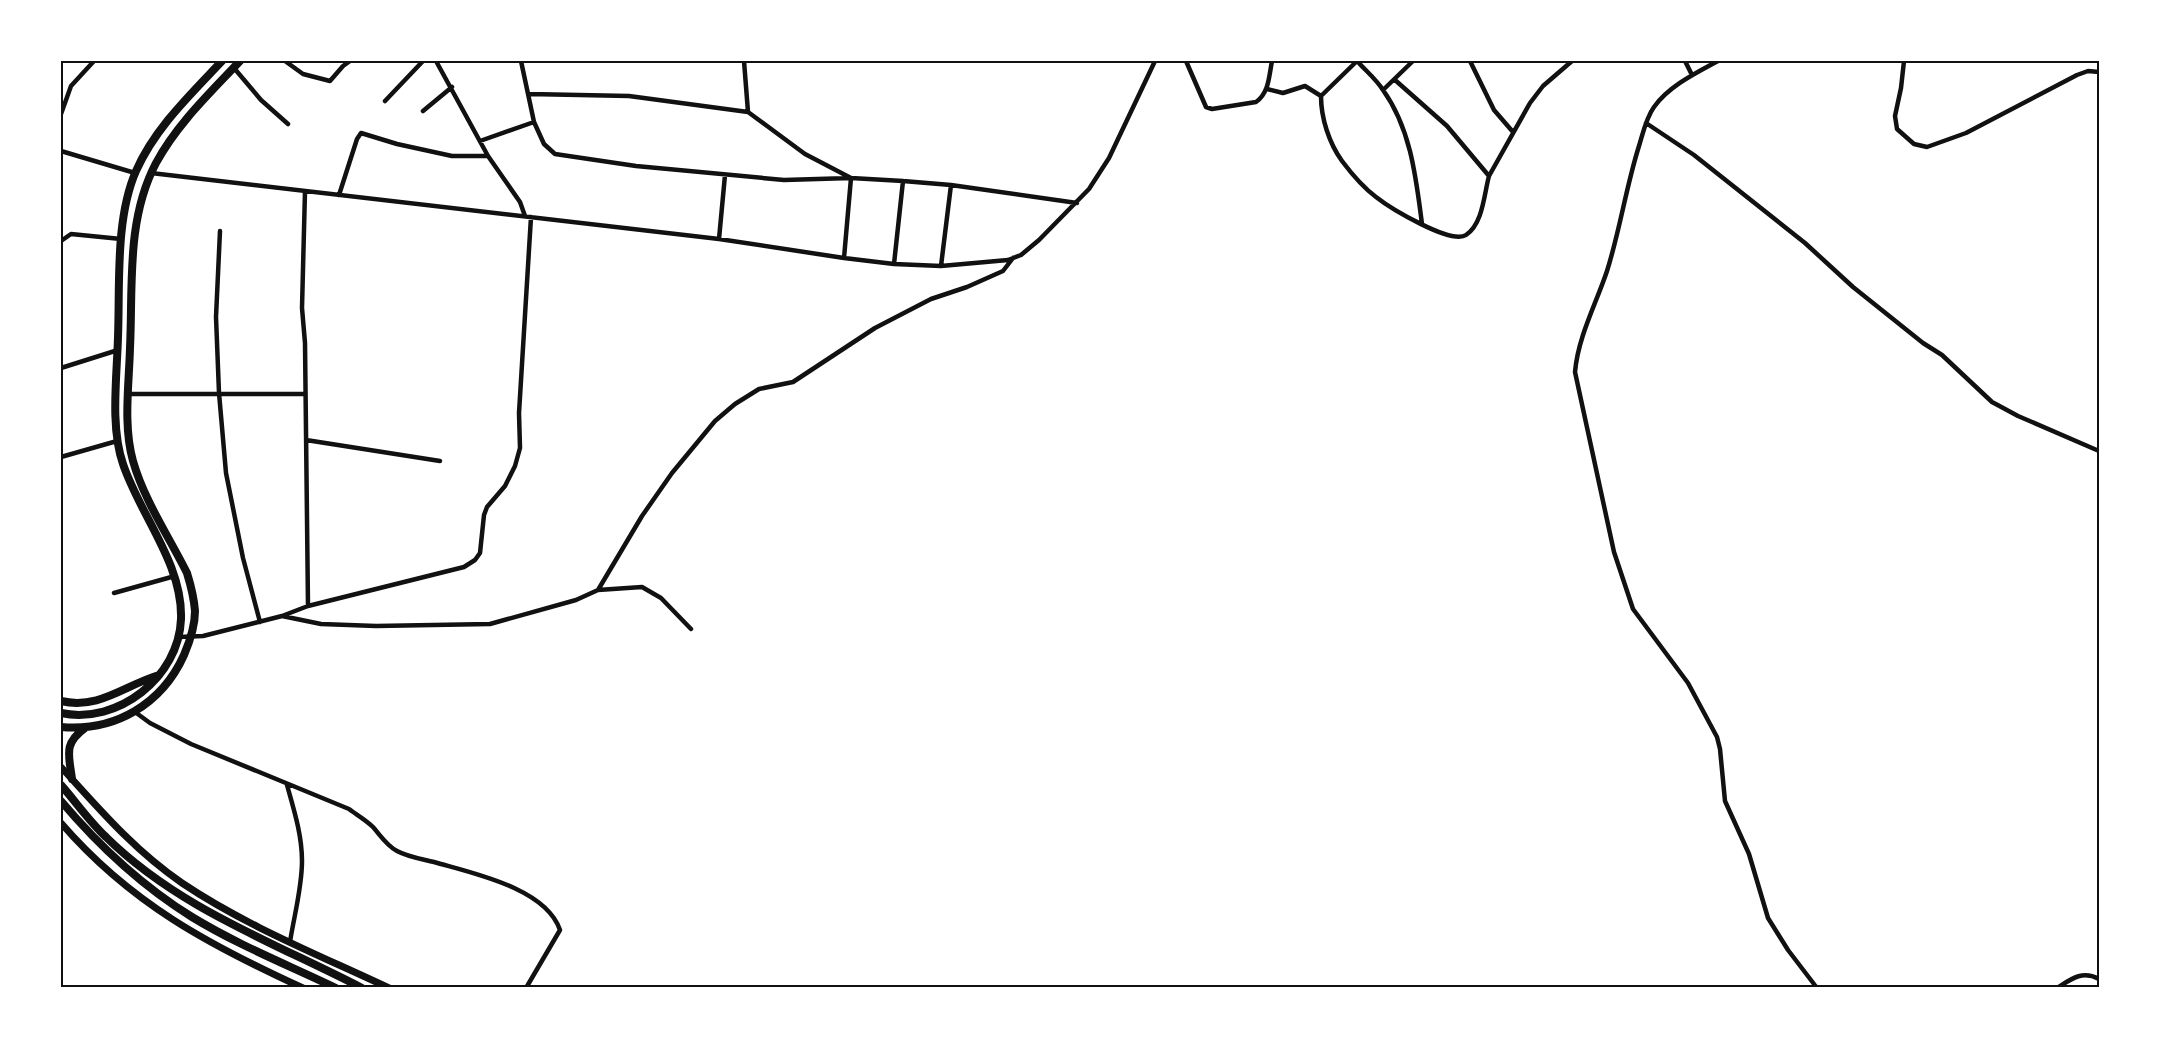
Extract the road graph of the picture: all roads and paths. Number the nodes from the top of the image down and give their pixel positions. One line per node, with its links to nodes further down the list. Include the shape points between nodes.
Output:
1 (94, 61): 32 (street, via 72,86)
2 (222, 61): 40 (main road, via 164,124)
3 (240, 61): 20 (main road)
4 (285, 61): 5 (street, via 303,74 330,81)
5 (350, 61)
6 (423, 61): 29 (street)
7 (436, 61): 24 (street)
8 (521, 61): 27 (street)
9 (744, 61): 31 (street)
10 (1156, 61): 49 (street, via 1109,158)
11 (1186, 61): 25 (street, via 1208,109 1256,102)
12 (1272, 61): 25 (street)
13 (1357, 61): 26 (street); 28 (street)
14 (1413, 61): 23 (street)
15 (1470, 61): 36 (street, via 1494,110)
16 (1572, 61): 36 (street, via 1543,86)
17 (1686, 61): 22 (street)
18 (1718, 61): 22 (street)
19 (1904, 61): 21 (street, via 1895,116 1898,129 1914,144 1927,147 1966,133 2077,75)
20 (234, 68): 35 (street, via 261,100); 41 (main road, via 176,132)
21 (2099, 72)
22 (1692, 74): 34 (street, via 1661,99)
23 (1395, 80): 26 (street); 43 (street, via 1447,126)
24 (452, 87): 30 (street); 37 (street)
25 (1267, 90): 28 (street, via 1283,93 1307,87)
26 (1383, 90): 52 (street, via 1408,141)
27 (529, 94): 31 (street, via 629,96); 33 (street)
28 (1321, 96): 52 (street, via 1323,121 1343,162 1376,197)
29 (384, 101)
30 (424, 112)
31 (748, 112): 44 (street, via 805,154)
32 (61, 114)
33 (534, 122): 37 (street); 42 (street, via 544,144 555,154)
34 (1646, 123): 68 (street, via 1694,155 1805,243 1853,287 1942,355 1992,402); 99 (street, via 1628,180 1608,269 1577,352 1575,372 1614,552 1633,609 1688,683 1717,737 1724,801 1749,854 1768,918)
35 (288, 124)
36 (1513, 132): 43 (street)
37 (480, 141): 39 (street)
38 (61, 150): 40 (street)
39 (488, 156): 48 (street, via 452,156 361,132); 50 (street, via 512,188)
40 (135, 173): 54 (main road)
41 (151, 174): 47 (street); 64 (main road, via 135,227)
42 (726, 175): 44 (street, via 784,180); 55 (street)
43 (1488, 176): 52 (street, via 1480,214 1466,235 1458,238)
44 (851, 178): 45 (street); 58 (street)
45 (903, 181): 46 (street); 59 (street)
46 (951, 185): 49 (street); 60 (street)
47 (305, 191): 48 (street); 65 (street, via 302,308)
48 (339, 195): 50 (street)
49 (1077, 203): 57 (street, via 1040,240)
50 (525, 216): 51 (street)
51 (531, 217): 55 (street); 74 (street, via 519,413 520,448 505,486 487,507 480,553 464,567)
52 (1422, 224)
53 (220, 231): 63 (street, via 216,288)
54 (121, 239): 56 (street, via 71,234); 61 (main road)
55 (719, 239): 58 (street)
56 (61, 241)
57 (1014, 257): 60 (street); 72 (street, via 1003,270 931,299 875,328 793,382 759,389 735,404 715,421 672,474 642,516)
58 (844, 258): 59 (street)
59 (894, 264): 60 (street)
60 (942, 266)
61 (118, 350): 62 (street); 67 (main road)
62 (61, 368)
63 (219, 393): 64 (street); 65 (street); 76 (street, via 226,473)
64 (128, 394): 78 (main road, via 134,463 192,589 195,613)
65 (305, 394): 66 (street)
66 (306, 440): 70 (street); 74 (street)
67 (117, 441): 69 (street); 71 (main road, via 128,480)
68 (2099, 451)
69 (61, 457)
70 (440, 460)
71 (175, 576): 73 (street); 79 (main road, via 181,610)
72 (598, 590): 75 (street, via 576,600 490,624 321,624); 77 (street, via 649,589)
73 (114, 593)
74 (308, 606): 75 (street)
75 (282, 616): 76 (street)
76 (260, 622): 78 (street)
77 (691, 629)
78 (192, 636): 79 (street); 82 (main road, via 168,683)
79 (179, 637): 80 (main road)
80 (159, 675): 81 (main road, via 94,702); 83 (main road, via 134,698 109,710 83,715)
81 (61, 701)
82 (135, 712): 85 (main road); 89 (street, via 168,733)
83 (61, 713)
84 (61, 727): 85 (main road)
85 (85, 728): 87 (main road, via 74,736 69,747)
86 (61, 767): 87 (main road)
87 (72, 779): 92 (main road, via 118,829 181,882 235,915)
88 (61, 785): 96 (main road, via 106,836 139,866 178,894 244,932)
89 (287, 785): 92 (street, via 301,839 302,862); 98 (street, via 348,809 398,852 474,873 539,902 560,930)
90 (61, 801): 95 (main road, via 114,858 168,902 251,949)
91 (61, 823): 94 (main road, via 128,889 164,915 232,954)
92 (290, 942): 97 (main road)
93 (2099, 978): 100 (street, via 2076,975)
94 (303, 988)
95 (336, 988)
96 (362, 988)
97 (389, 988)
98 (526, 988)
99 (1817, 988)
100 (2058, 988)

